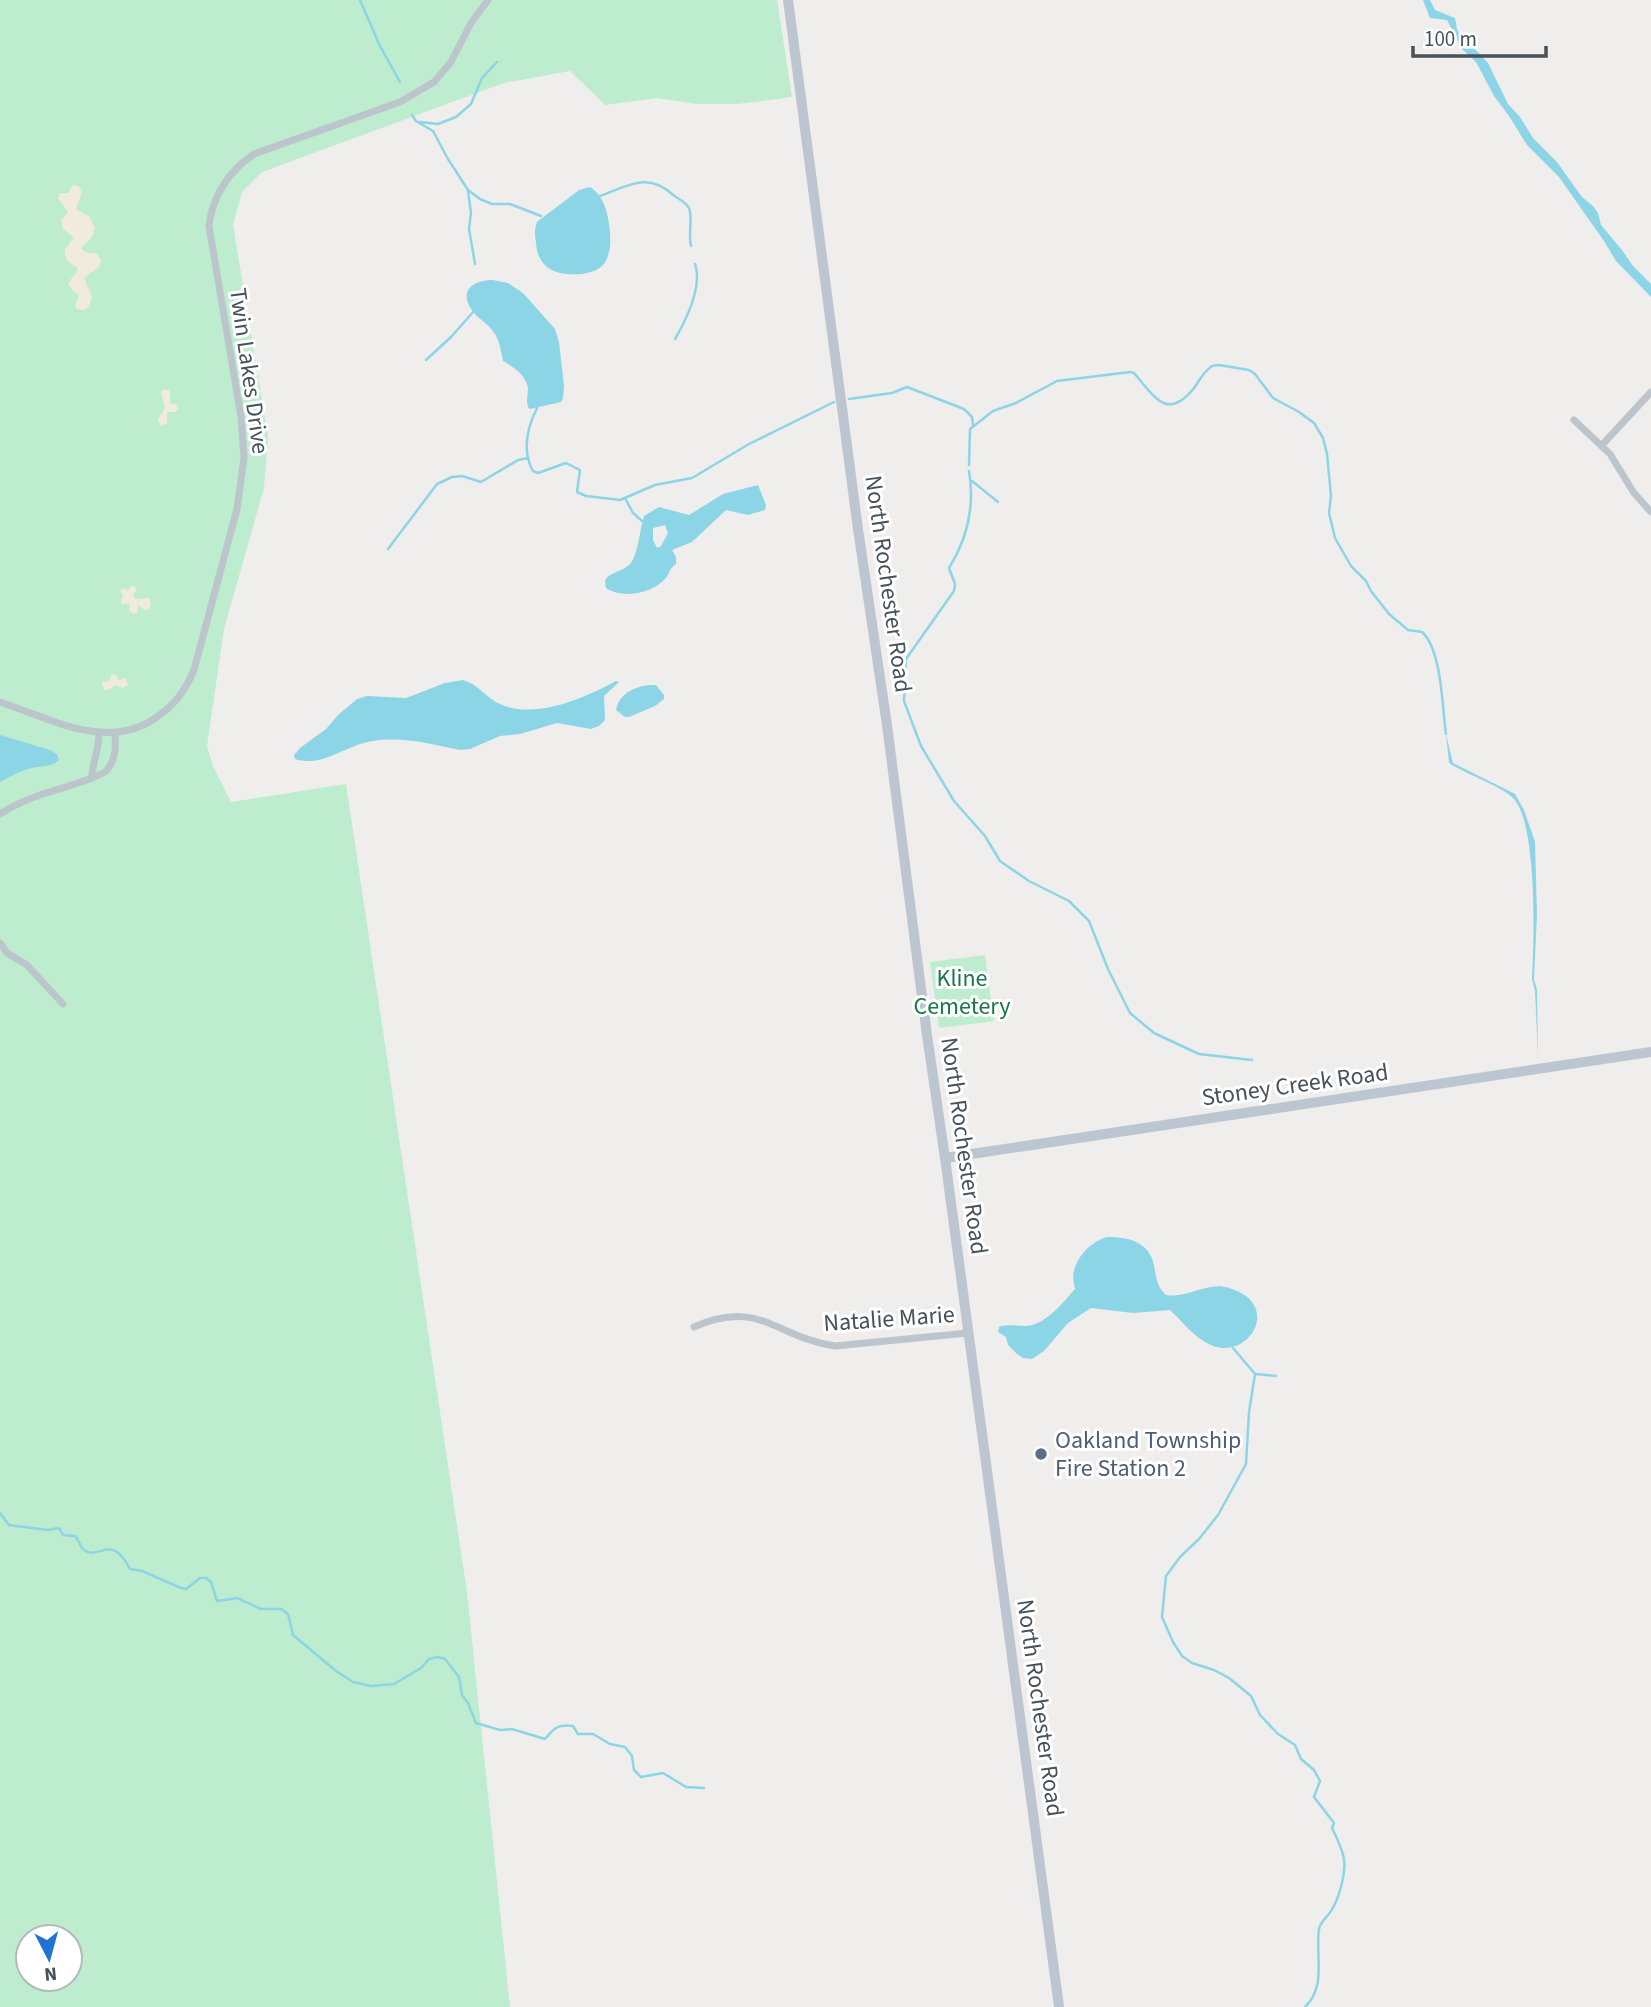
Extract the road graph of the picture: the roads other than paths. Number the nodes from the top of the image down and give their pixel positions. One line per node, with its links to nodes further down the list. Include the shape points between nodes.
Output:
1 (488, 0): 9 (street, Twin Lakes Drive, via 434,82 400,102 254,154 220,190 209,226 243,440 237,509 187,687 155,719)
2 (788, 0): 15 (main road, North Rochester Road)
3 (1651, 392): 5 (street)
4 (1574, 420): 5 (street)
5 (1602, 445): 6 (street)
6 (1651, 512)
7 (0, 702): 8 (street, Twin Lakes Drive)
8 (99, 733): 9 (street, Twin Lakes Drive); 10 (street)
9 (115, 733): 10 (street, via 115,752 107,770)
10 (92, 776): 11 (street)
11 (0, 814)
12 (0, 943): 13 (street)
13 (63, 1004)
14 (1651, 1052): 15 (main road, Stoney Creek Road)
15 (945, 1158): 17 (main road, North Rochester Road)
16 (694, 1328): 17 (street, Natalie Marie, via 713,1318 740,1315 761,1319 813,1343 835,1346)
17 (968, 1333): 18 (main road, North Rochester Road)
18 (1059, 2007)

